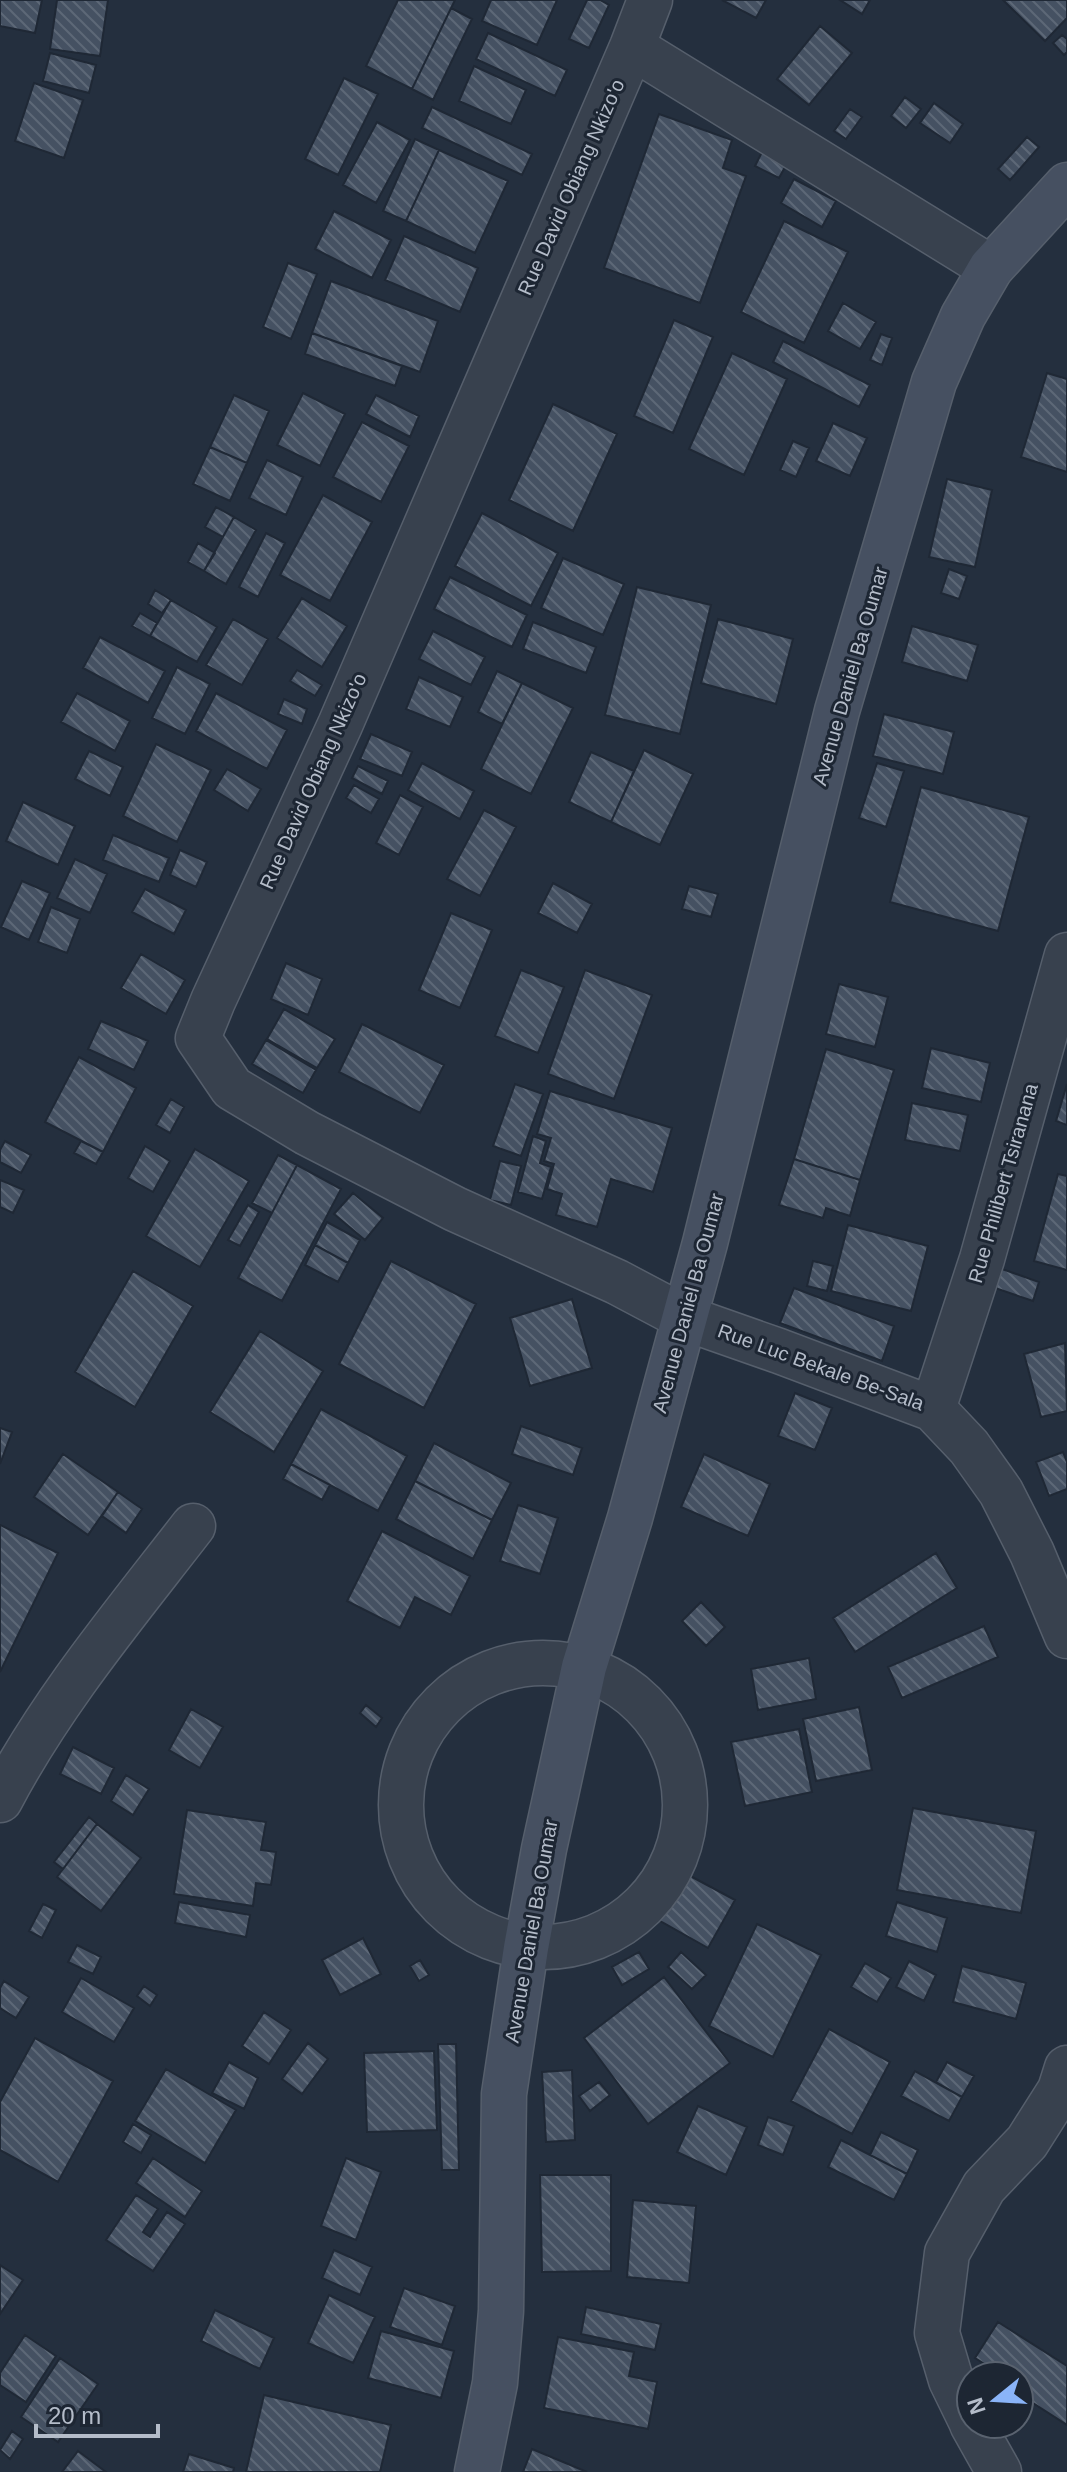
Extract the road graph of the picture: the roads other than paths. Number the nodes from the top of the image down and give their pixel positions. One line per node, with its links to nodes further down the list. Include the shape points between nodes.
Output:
1 (650, 0): 2 (street, Rue David Obiang Nkizo'o)
2 (632, 47): 4 (street); 6 (street, Rue David Obiang Nkizo'o, via 340,725 198,1038 232,1088 307,1133)
3 (1067, 185): 4 (main road, Avenue Daniel Ba Oumar)
4 (991, 268): 6 (main road, Avenue Daniel Ba Oumar, via 934,382 837,711)
5 (1067, 955): 7 (street, Rue Philibert Tsiranana, via 982,1259)
6 (685, 1318): 7 (street, Rue Luc Bekale Be-Sala); 10 (main road, Avenue Daniel Ba Oumar)
7 (933, 1409): 9 (street, Rue Luc Bekale Be-Sala, via 1001,1492)
8 (193, 1526): 11 (street, via 77,1676)
9 (1067, 1636)
10 (584, 1667): 12 (main road, Avenue Daniel Ba Oumar); 12 (street, via 638,1697 674,1746 687,1805 675,1865 639,1914 586,1943); 12 (street, via 533,1661 483,1675 441,1705 411,1749 400,1801 408,1853 435,1899 475,1932)
11 (0, 1800)
12 (526, 1948): 16 (main road, Avenue Daniel Ba Oumar, via 504,2094 495,2383)
13 (1067, 2068): 14 (street, via 1060,2090 1027,2142 984,2187 947,2253 937,2333)
14 (955, 2388)
15 (982, 2440): 17 (street)
16 (477, 2472)
17 (999, 2472)

